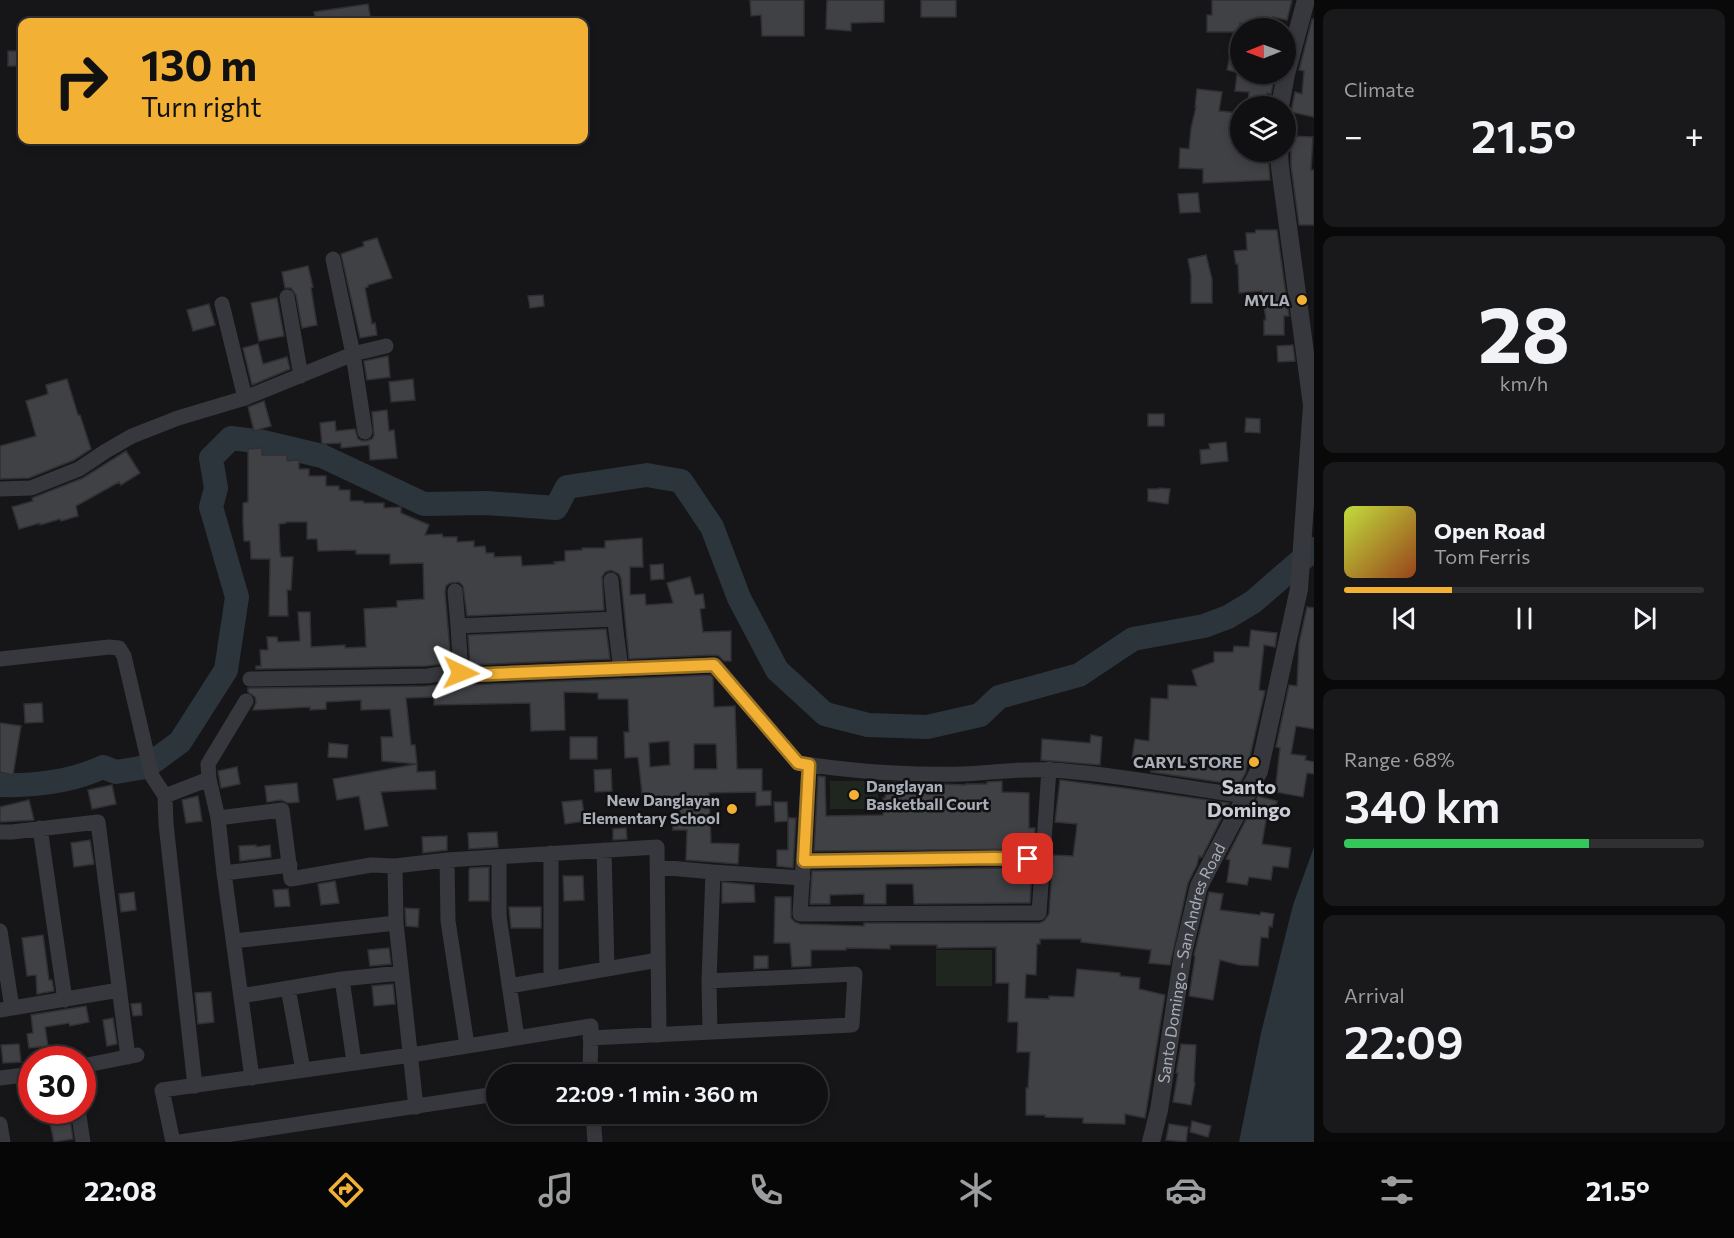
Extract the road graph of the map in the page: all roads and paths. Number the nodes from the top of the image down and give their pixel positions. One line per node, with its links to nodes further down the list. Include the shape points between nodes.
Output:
1 (1306, 0): 2 (street)
2 (1282, 96)
3 (1280, 162): 26 (street, Santo Domingo - San Andres Road, via 1312,405 1299,589 1259,771)
4 (333, 259): 8 (street)
5 (287, 297): 9 (street)
6 (222, 304): 10 (street)
7 (386, 346): 8 (street)
8 (353, 354): 9 (street); 11 (street)
9 (301, 376): 10 (street)
10 (245, 398): 12 (street, via 132,436 79,469 31,488)
11 (365, 432)
12 (0, 489)
13 (611, 580): 15 (street)
14 (455, 591): 16 (street)
15 (615, 619): 16 (street); 18 (street)
16 (458, 626): 19 (street)
17 (0, 659): 25 (street, via 119,648 152,776)
18 (621, 669): 19 (street); 22 (street, via 714,665 798,763)
19 (461, 673): 20 (street)
20 (250, 679)
21 (246, 701): 24 (street, via 208,764)
22 (809, 765): 23 (street, via 888,774); 35 (street)
23 (1049, 770): 26 (street, via 1119,776); 34 (street)
24 (209, 779): 25 (street); 27 (street)
25 (165, 796): 70 (street)
26 (1246, 796): 81 (street, Santo Domingo - San Andres Road, via 1199,886)
27 (218, 818): 36 (street, via 282,810); 39 (street)
28 (40, 828): 29 (street); 53 (street, via 98,822); 55 (street)
29 (0, 832)
30 (604, 850): 31 (street); 38 (street, via 657,847); 46 (street)
31 (551, 853): 32 (street); 48 (street)
32 (499, 858): 33 (street); 51 (street, via 500,916)
33 (447, 860): 37 (street); 61 (street, via 448,921)
34 (1044, 860): 35 (street); 41 (street, via 1040,913 800,914)
35 (804, 861): 41 (street)
36 (290, 865): 37 (street, via 291,879 371,865); 39 (street)
37 (395, 866): 42 (street)
38 (658, 867): 40 (street); 45 (street)
39 (224, 873): 44 (street)
40 (712, 873): 41 (street); 50 (street)
41 (803, 878)
42 (396, 923): 44 (street); 47 (street)
43 (0, 931): 56 (street)
44 (234, 940): 54 (street)
45 (658, 960): 46 (street); 58 (street)
46 (607, 968): 48 (street)
47 (401, 973): 49 (street); 62 (street)
48 (551, 978): 51 (street)
49 (342, 979): 52 (street); 63 (street)
50 (709, 981): 57 (street); 57 (street, via 855,974 852,1025)
51 (509, 986): 59 (street)
52 (288, 988): 54 (street); 66 (street)
53 (119, 990): 55 (street); 64 (street, via 133,1056)
54 (241, 996): 69 (street)
55 (65, 1000): 56 (street)
56 (6, 1009)
57 (710, 1032): 58 (street)
58 (659, 1035): 60 (street)
59 (517, 1038): 60 (street, via 591,1026); 61 (street)
60 (591, 1038): 65 (street)
61 (466, 1045): 62 (street)
62 (411, 1055): 63 (street); 72 (street)
63 (354, 1062): 66 (street)
64 (96, 1063)
65 (590, 1064)
66 (303, 1070): 69 (street)
67 (18, 1076): 68 (street)
68 (0, 1078)
69 (252, 1078): 70 (street)
70 (195, 1086): 78 (street, via 162,1090)
71 (486, 1096): 72 (street)
72 (416, 1107): 79 (street)
73 (0, 1124): 76 (street)
74 (80, 1124): 77 (street)
75 (594, 1124): 80 (street)
76 (3, 1142)
77 (83, 1142)
78 (173, 1142)
79 (180, 1142)
80 (595, 1142)
81 (1151, 1142)

